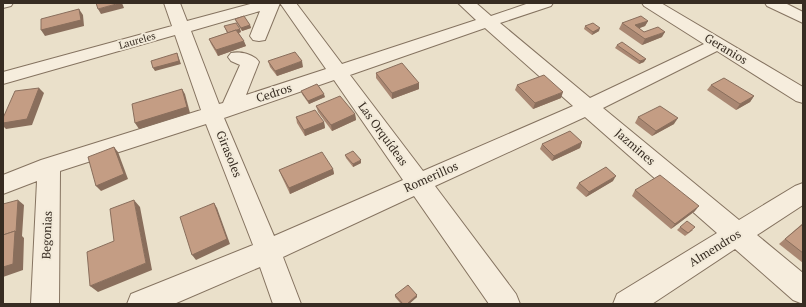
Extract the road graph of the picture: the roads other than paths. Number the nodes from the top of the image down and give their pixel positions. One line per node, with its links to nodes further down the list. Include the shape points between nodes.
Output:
1 (172, 3): 10 (street, Girasoles)
2 (271, 3): 10 (street, Laureles); 11 (street)
3 (288, 3): 14 (street, Las Orquídeas)
4 (466, 3): 9 (street, Jazmines)
5 (545, 3): 9 (street, Cedros)
6 (650, 3): 12 (street, Geranios)
7 (774, 3): 8 (street)
8 (803, 18)
9 (489, 22): 14 (street, Cedros); 17 (street, Jazmines)
10 (181, 28): 15 (street, Laureles); 18 (street, Girasoles)
11 (259, 36)
12 (718, 44): 16 (street, Geranios); 17 (street, Romerillos)
13 (237, 57): 18 (street, via 250,62)
14 (338, 72): 18 (street, Cedros); 20 (street, Las Orquídeas)
15 (3, 78)
16 (803, 96)
17 (588, 107): 20 (street, Romerillos); 23 (street, Jazmines)
18 (222, 111): 19 (street, Cedros); 24 (street, Girasoles)
19 (49, 166): 21 (street, Cedros); 26 (street, Begonias)
20 (418, 183): 24 (street, Romerillos); 29 (street, Las Orquídeas)
21 (3, 185)
22 (803, 193): 23 (street, Almendros)
23 (737, 234): 25 (street, Jazmines); 30 (street, Almendros)
24 (268, 251): 27 (street, Romerillos); 28 (street, Girasoles)
25 (803, 291)
26 (45, 304)
27 (141, 304)
28 (287, 304)
29 (506, 304)
30 (627, 304)

